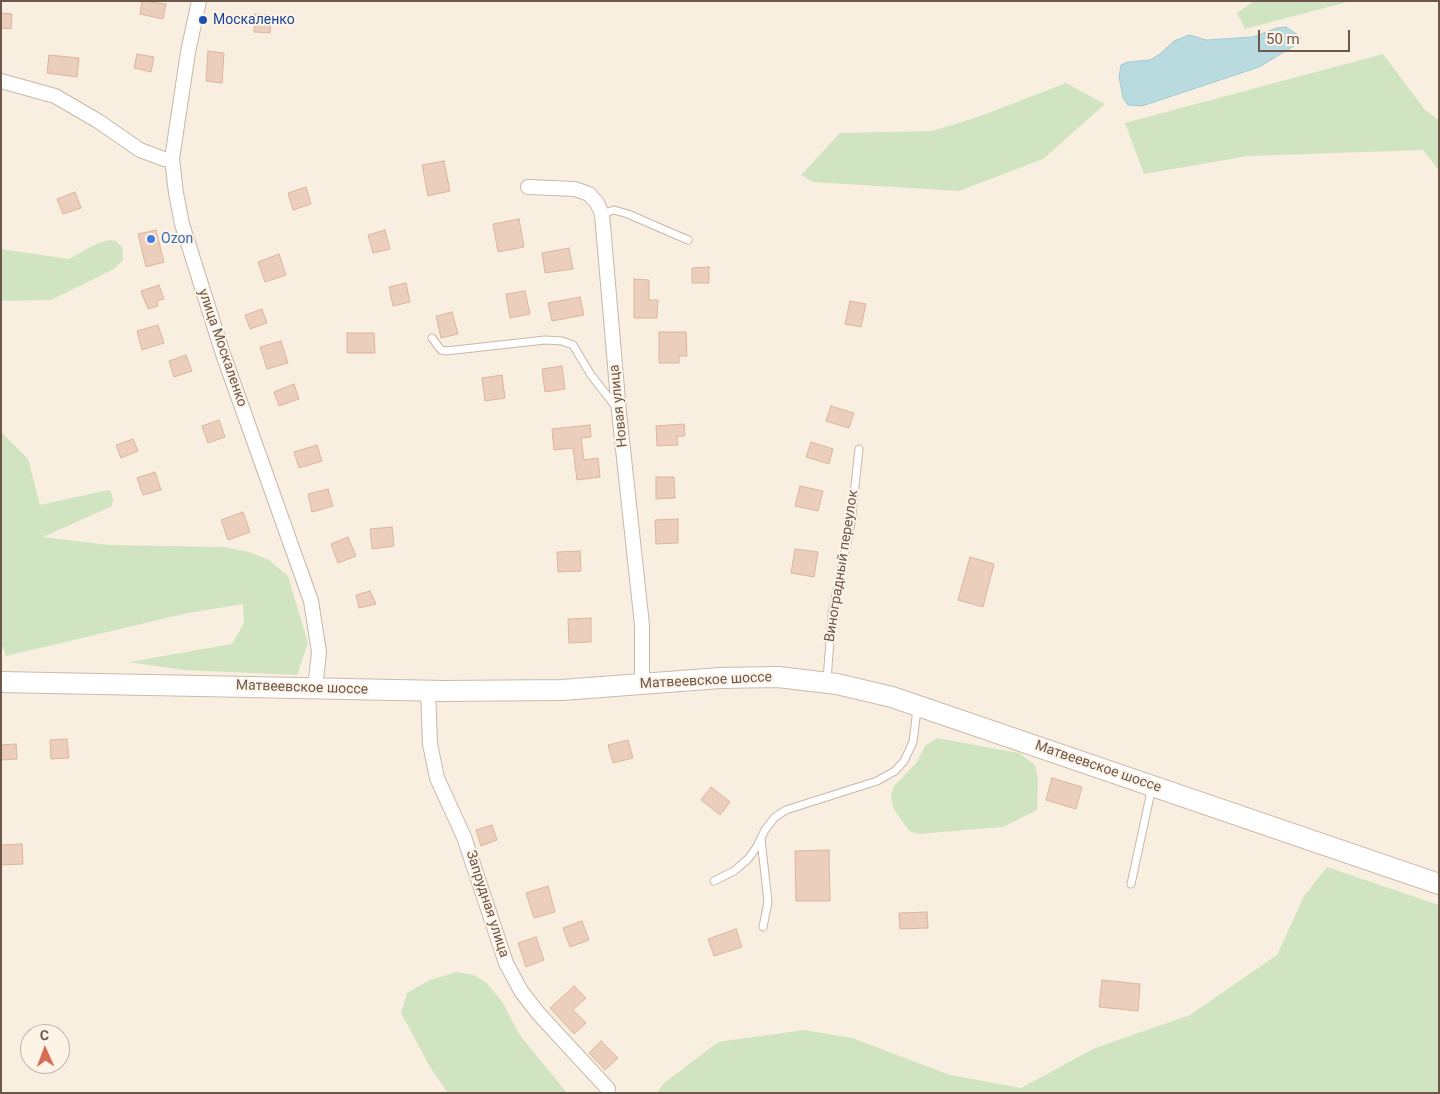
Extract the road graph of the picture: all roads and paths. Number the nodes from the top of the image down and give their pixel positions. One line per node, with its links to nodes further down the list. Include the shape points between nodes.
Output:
1 (199, 1): 3 (street, улица Москаленко)
2 (1, 81): 3 (street, via 55,96 140,150)
3 (172, 159): 13 (street, улица Москаленко, via 182,224 198,279 311,601 319,652)
4 (528, 187): 5 (street, Новая улица, via 575,188 589,194 598,203)
5 (602, 214): 6 (lane, via 614,210 628,214); 8 (street, Новая улица)
6 (688, 240)
7 (432, 338): 8 (lane, via 441,350 446,351 545,340 573,345)
8 (619, 412): 12 (street, Новая улица, via 642,625)
9 (859, 449): 11 (lane, Виноградный переулок, via 851,523 832,614)
10 (1, 682): 13 (main road, Матвеевское шоссе)
11 (826, 683): 12 (main road, Матвеевское шоссе, via 720,678); 15 (main road, Матвеевское шоссе)
12 (642, 684): 14 (main road, Матвеевское шоссе, via 562,690)
13 (306, 689): 14 (main road, Матвеевское шоссе)
14 (428, 690): 22 (street, Запрудная улица, via 430,744 437,778 464,836 506,963 538,1013)
15 (918, 706): 16 (main road, Матвеевское шоссе); 17 (lane, via 913,742 895,771 877,781 786,810 775,817)
16 (1152, 786): 19 (lane); 20 (main road, Матвеевское шоссе)
17 (761, 838): 18 (lane, via 748,860); 21 (lane, via 768,902)
18 (714, 881)
19 (1131, 884)
20 (1439, 884)
21 (763, 927)
22 (608, 1089)

